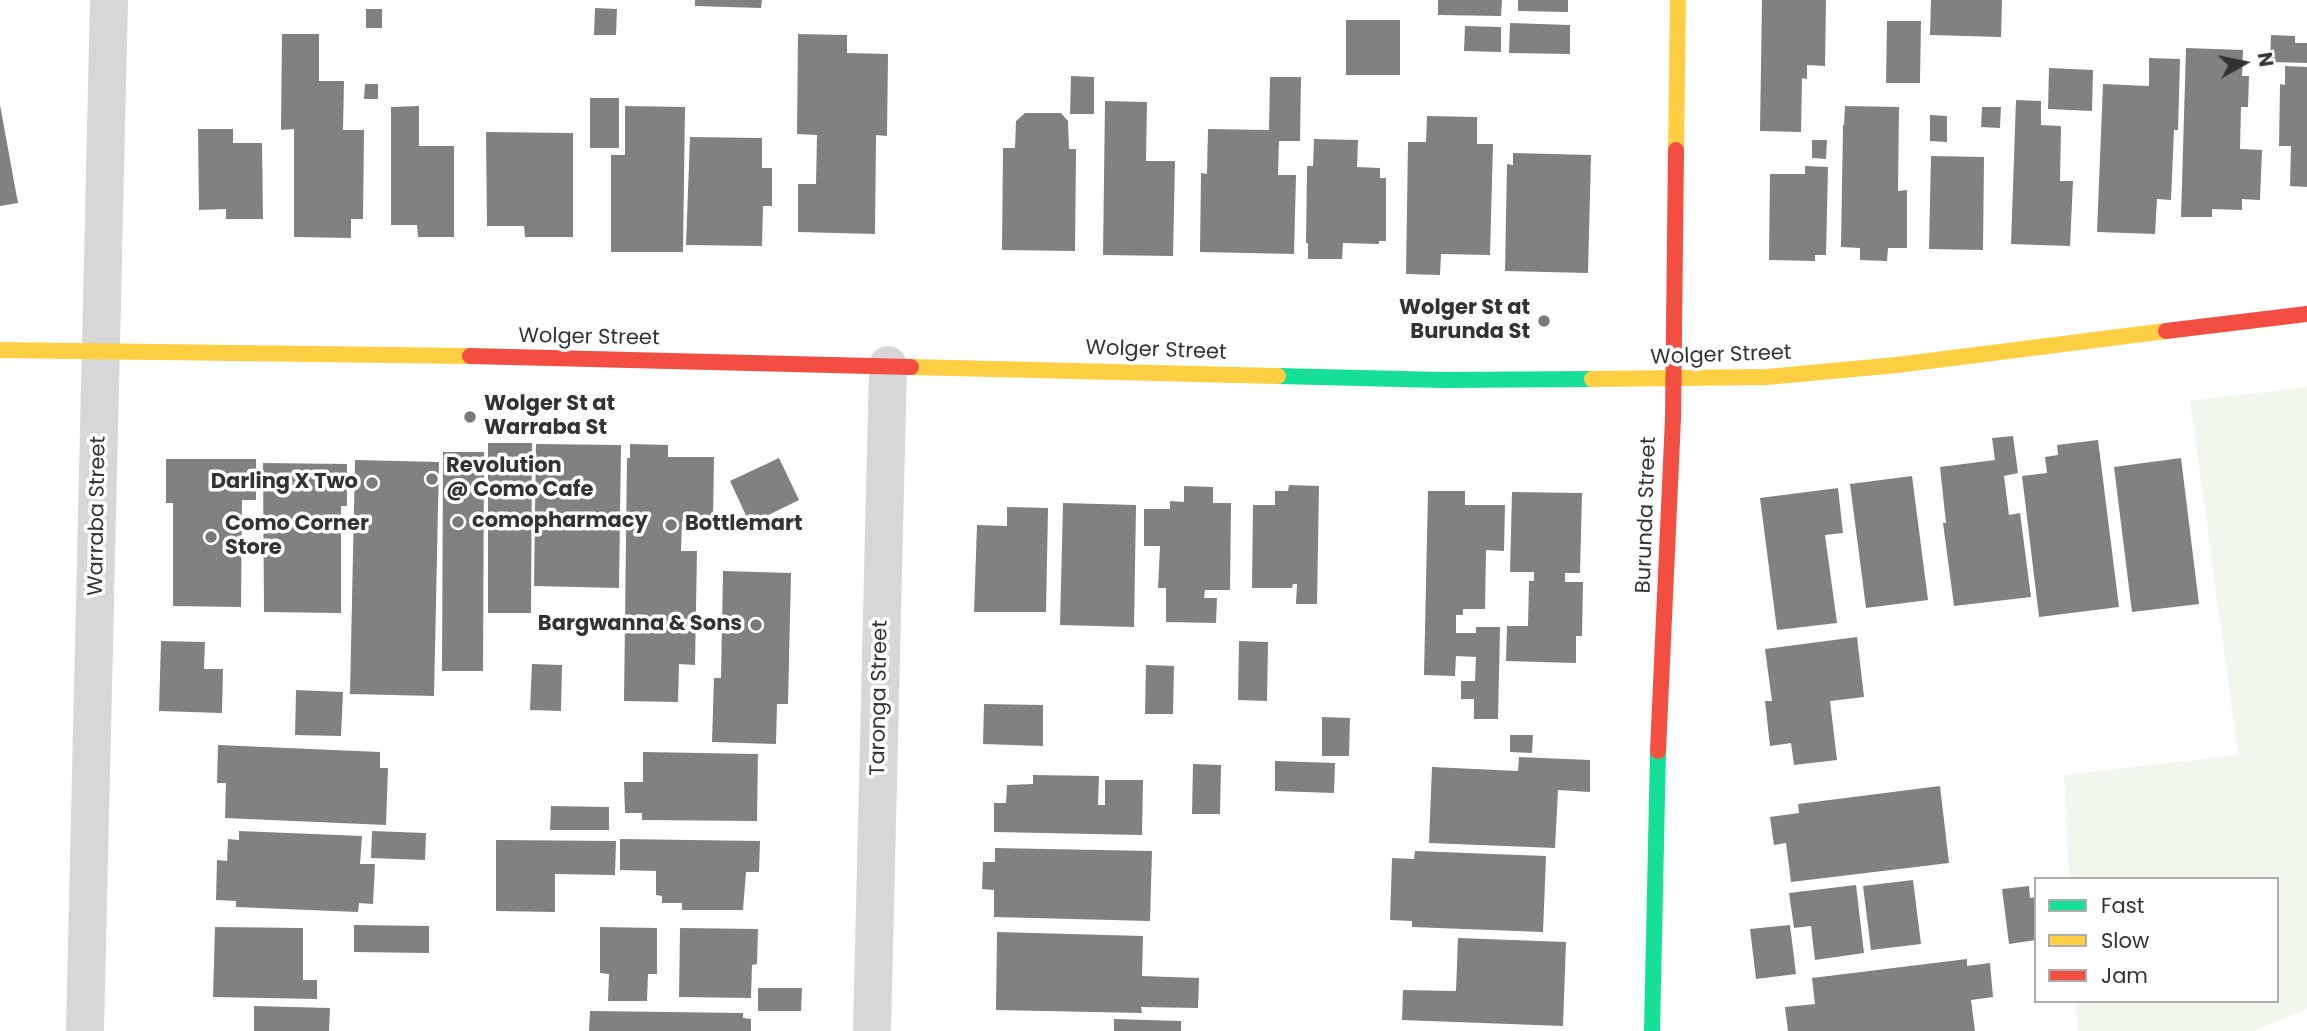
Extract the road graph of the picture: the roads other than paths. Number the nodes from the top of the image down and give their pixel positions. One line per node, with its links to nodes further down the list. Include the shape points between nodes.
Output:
1 (109, 0): 5 (street, Warraba Street)
2 (1678, 0): 7 (street, Burunda Street)
3 (2307, 314): 7 (street, Wolger Street, via 1897,365 1767,377)
4 (0, 350): 5 (street, Wolger Street)
5 (100, 350): 6 (street, Wolger Street); 8 (street, Warraba Street)
6 (888, 365): 7 (street, Wolger Street, via 1442,380); 9 (street, Taronga Street)
7 (1673, 379): 10 (street, Burunda Street)
8 (85, 1031)
9 (872, 1031)
10 (1652, 1031)

